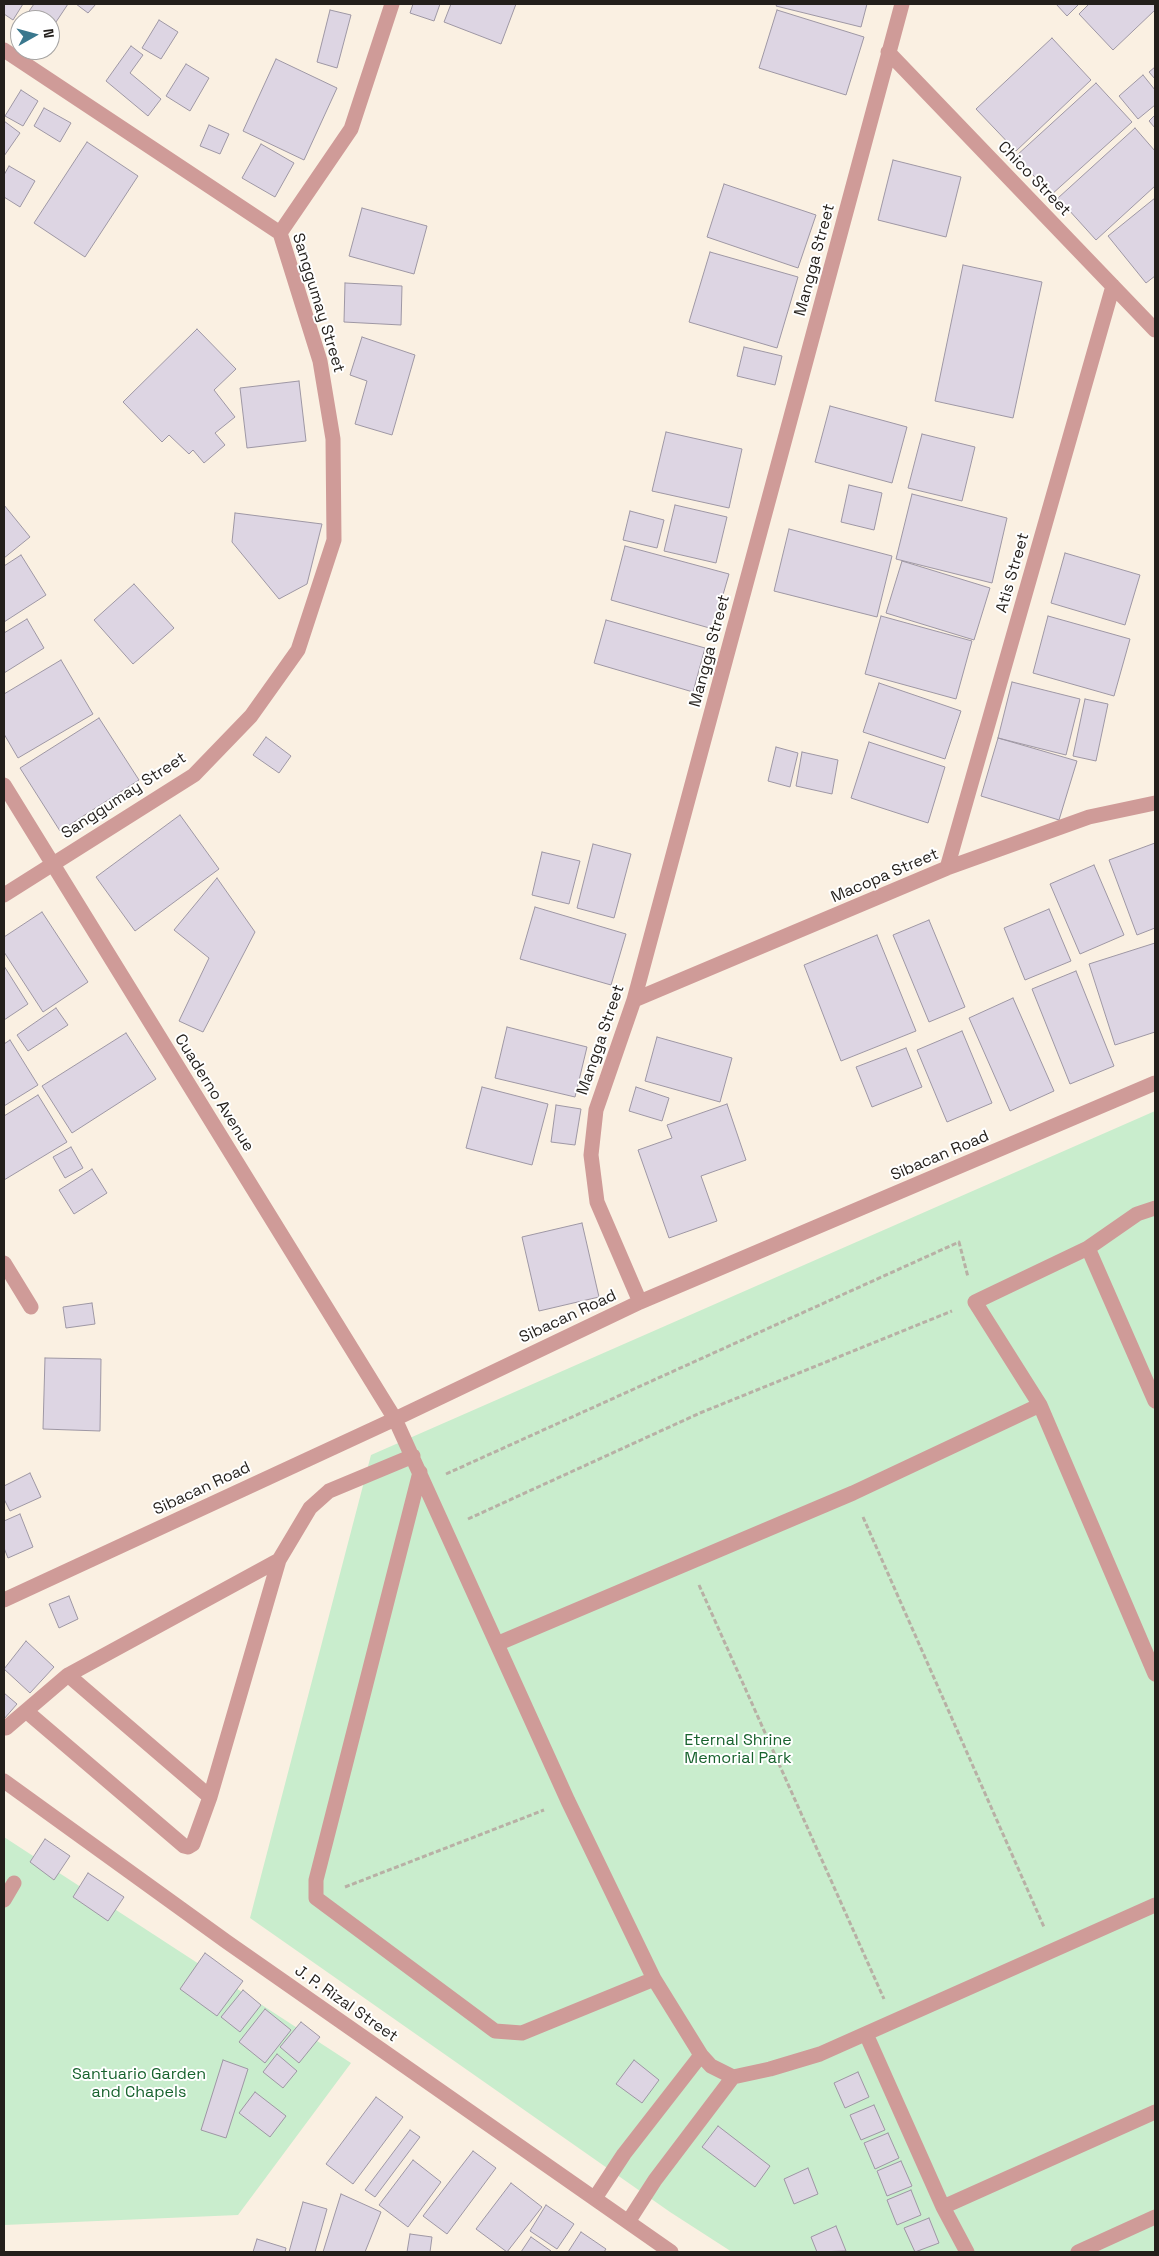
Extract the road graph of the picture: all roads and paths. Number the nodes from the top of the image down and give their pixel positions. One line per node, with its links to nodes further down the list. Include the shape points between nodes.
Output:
1 (392, 4): 5 (street, via 351,129)
2 (902, 4): 4 (street, Mangga Street)
3 (4, 50): 5 (street, Sanggumay Street)
4 (888, 52): 6 (street, Chico Street); 13 (street, Mangga Street)
5 (280, 233): 10 (street, Sanggumay Street, via 320,361 333,439 334,540 298,650 251,716 194,775)
6 (1113, 286): 7 (street, Chico Street); 11 (street, Atis Street)
7 (1155, 330)
8 (4, 785): 10 (street, Cuaderno Avenue)
9 (1155, 803): 11 (street, Macopa Street, via 1089,817)
10 (52, 863): 12 (street, Sanggumay Street); 23 (street, Cuaderno Avenue)
11 (947, 868): 13 (street, Macopa Street)
12 (4, 896)
13 (634, 1000): 18 (street, Mangga Street, via 596,1110 591,1155 597,1202)
14 (1155, 1083): 18 (street, Sibacan Road)
15 (1155, 1208): 16 (street, via 1137,1214)
16 (1088, 1248): 19 (street); 21 (street)
17 (4, 1263): 20 (street)
18 (640, 1302): 23 (street, Sibacan Road)
19 (975, 1302): 22 (street); 25 (path, via 959,1242); 27 (path, via 700,1413)
20 (31, 1307)
21 (1155, 1401)
22 (1040, 1405): 26 (street); 32 (street)
23 (395, 1419): 24 (street, Cuaderno Avenue); 30 (street, Sibacan Road)
24 (413, 1456): 25 (street, Cuaderno Avenue); 28 (street, via 329,1491 310,1508)
25 (422, 1478): 27 (street, Cuaderno Avenue); 40 (street, via 316,1880)
26 (853, 1493): 29 (street); 43 (path)
27 (445, 1530): 31 (street, Cuaderno Avenue)
28 (279, 1560): 33 (street); 37 (street)
29 (689, 1561): 31 (street); 45 (path)
30 (4, 1600)
31 (498, 1643): 38 (street, Cuaderno Avenue)
32 (1155, 1674)
33 (68, 1675): 34 (street); 37 (street)
34 (26, 1711): 35 (street); 37 (street, via 184,1846 193,1844)
35 (6, 1728)
36 (4, 1781): 50 (street, J. P. Rizal Street, via 226,1942)
37 (210, 1797)
38 (568, 1801): 40 (path); 44 (street, Cuaderno Avenue)
39 (14, 1883): 41 (street)
40 (316, 1898): 44 (street, via 495,2031 522,2033)
41 (4, 1900)
42 (1155, 1905): 43 (street)
43 (1054, 1950): 45 (street)
44 (654, 1979): 47 (street, Cuaderno Avenue)
45 (894, 2020): 46 (street)
46 (866, 2034): 48 (street, via 820,2054); 51 (street)
47 (701, 2054): 48 (street, Cuaderno Avenue, via 712,2066); 50 (street, via 624,2154)
48 (733, 2077): 53 (street, via 655,2180)
49 (1155, 2112): 51 (street)
50 (595, 2198): 53 (street, J. P. Rizal Street)
51 (943, 2207): 55 (street)
52 (1155, 2217): 56 (street)
53 (628, 2222): 54 (street, J. P. Rizal Street)
54 (671, 2252)
55 (967, 2252)
56 (1078, 2252)

